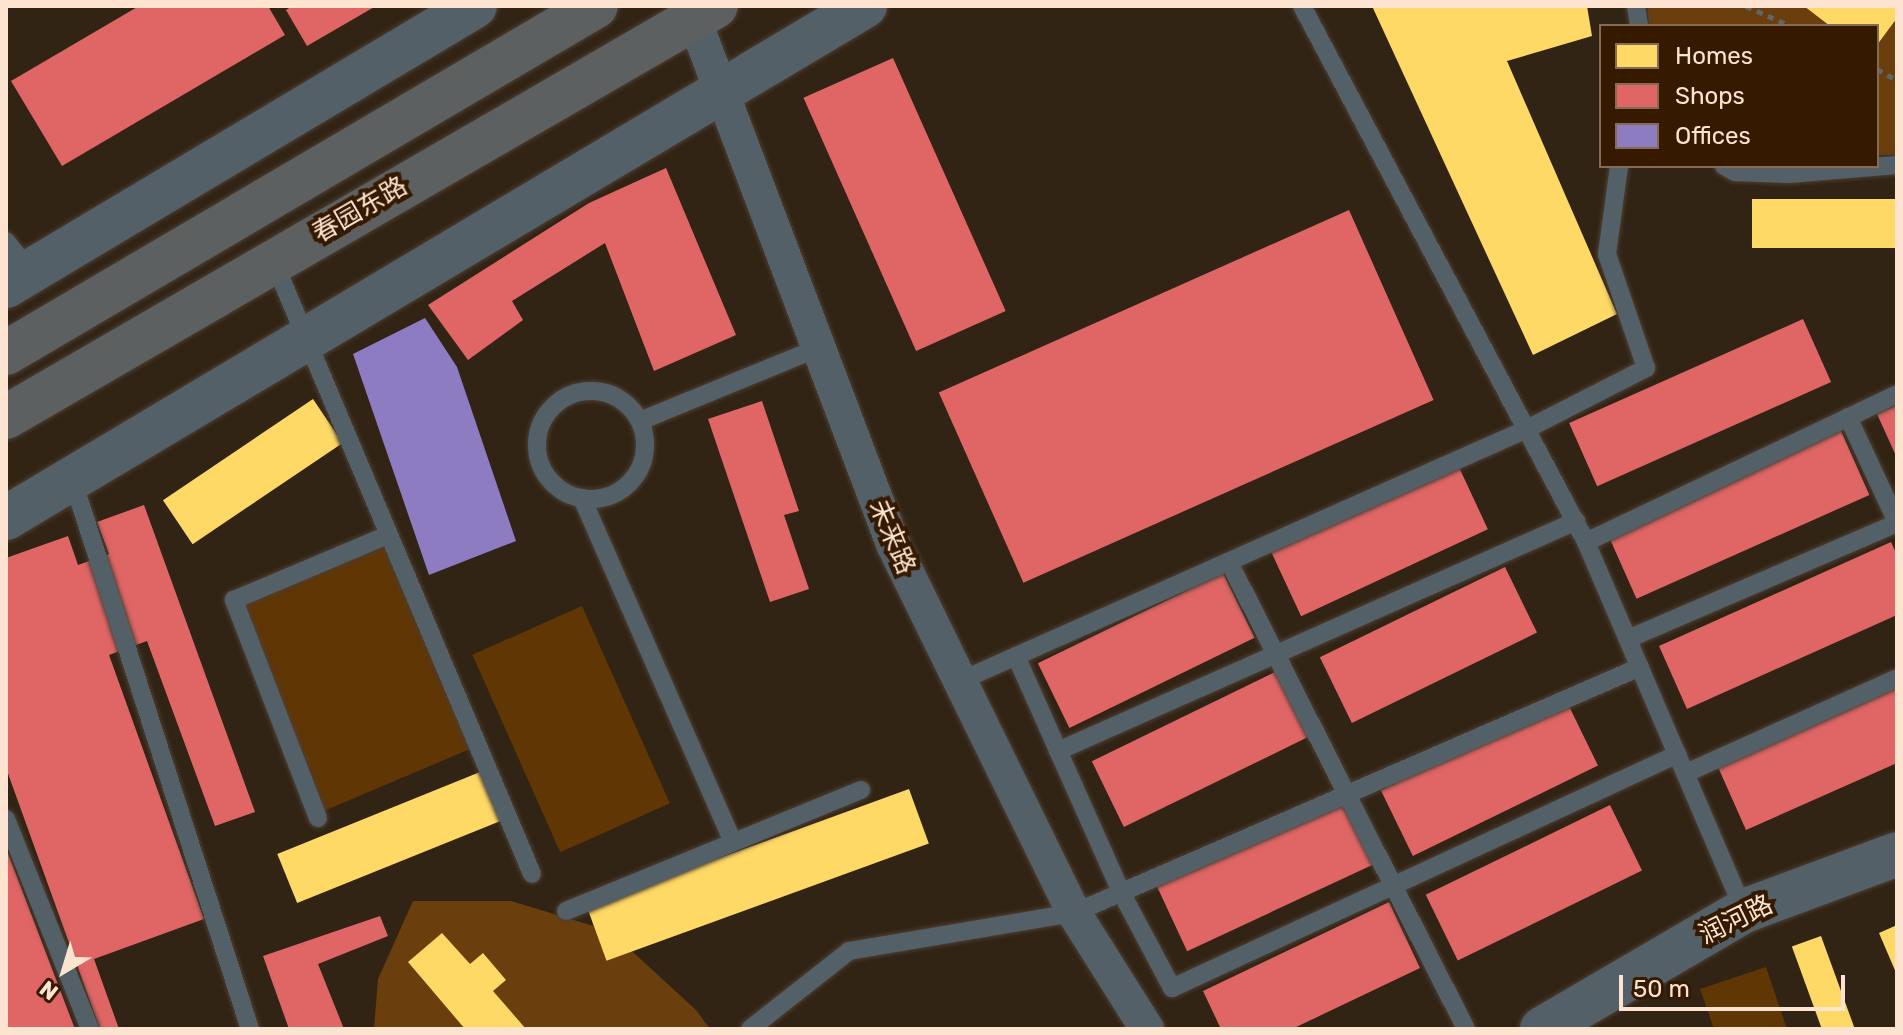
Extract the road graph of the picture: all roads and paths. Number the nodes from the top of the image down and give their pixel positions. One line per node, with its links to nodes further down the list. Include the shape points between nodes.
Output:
1 (475, 6): 8 (street)
2 (596, 6): 12 (main road)
3 (865, 6): 11 (street)
4 (1302, 6): 25 (lane)
5 (1746, 6): 7 (path)
6 (705, 12): 11 (street, 未来路); 16 (main road, 春园东路)
7 (1786, 24)
8 (404, 49): 12 (street); 17 (street)
9 (1879, 70): 10 (path)
10 (1897, 80)
11 (723, 93): 18 (street); 19 (street, 未来路)
12 (436, 100): 20 (main road)
13 (1619, 168): 25 (lane, via 1607,254 1646,368)
14 (1728, 168): 15 (lane, via 1789,174)
15 (1861, 168)
16 (273, 260): 18 (lane); 22 (main road, 春园东路)
17 (14, 266)
18 (306, 338): 26 (street); 31 (lane)
19 (818, 348): 24 (lane); 39 (street, 未来路, via 893,544)
20 (6, 353)
21 (1897, 394): 23 (lane)
22 (6, 417)
23 (1848, 417): 30 (lane); 32 (lane)
24 (640, 421): 27 (lane, via 645,437 639,470 615,493); 27 (lane, via 613,395 595,391 576,393 546,414 537,450 543,468 552,482)
25 (1527, 429): 29 (lane); 33 (lane)
26 (72, 478): 28 (street); 56 (lane)
27 (582, 498): 47 (lane)
28 (6, 518)
29 (1576, 521): 32 (lane); 35 (lane)
30 (1897, 523): 34 (lane)
31 (388, 535): 45 (lane, via 234,600); 49 (lane)
32 (1586, 542): 34 (lane)
33 (1229, 562): 35 (lane); 36 (lane)
34 (1628, 639): 37 (lane)
35 (1276, 654): 40 (lane); 44 (lane)
36 (1016, 656): 39 (lane); 40 (lane)
37 (1640, 667): 41 (lane); 44 (lane)
38 (1897, 678): 42 (lane)
39 (960, 681): 54 (street, 未来路)
40 (1058, 751): 51 (lane)
41 (1678, 754): 42 (lane); 50 (lane)
42 (1686, 773): 53 (lane)
43 (861, 790): 47 (lane)
44 (1347, 795): 50 (lane); 51 (lane)
45 (318, 818)
46 (6, 819): 55 (lane)
47 (733, 842): 52 (lane)
48 (1897, 854): 53 (street, 润河路)
49 (532, 874)
50 (1393, 886): 51 (lane, via 1172,988); 59 (lane)
51 (1121, 892): 54 (lane)
52 (566, 911)
53 (1744, 911): 60 (street, 润河路)
54 (1074, 913): 57 (lane, via 849,951); 58 (street, 未来路)
55 (90, 1029)
56 (250, 1029)
57 (750, 1029)
58 (1147, 1029)
59 (1466, 1029)
60 (1542, 1029)

